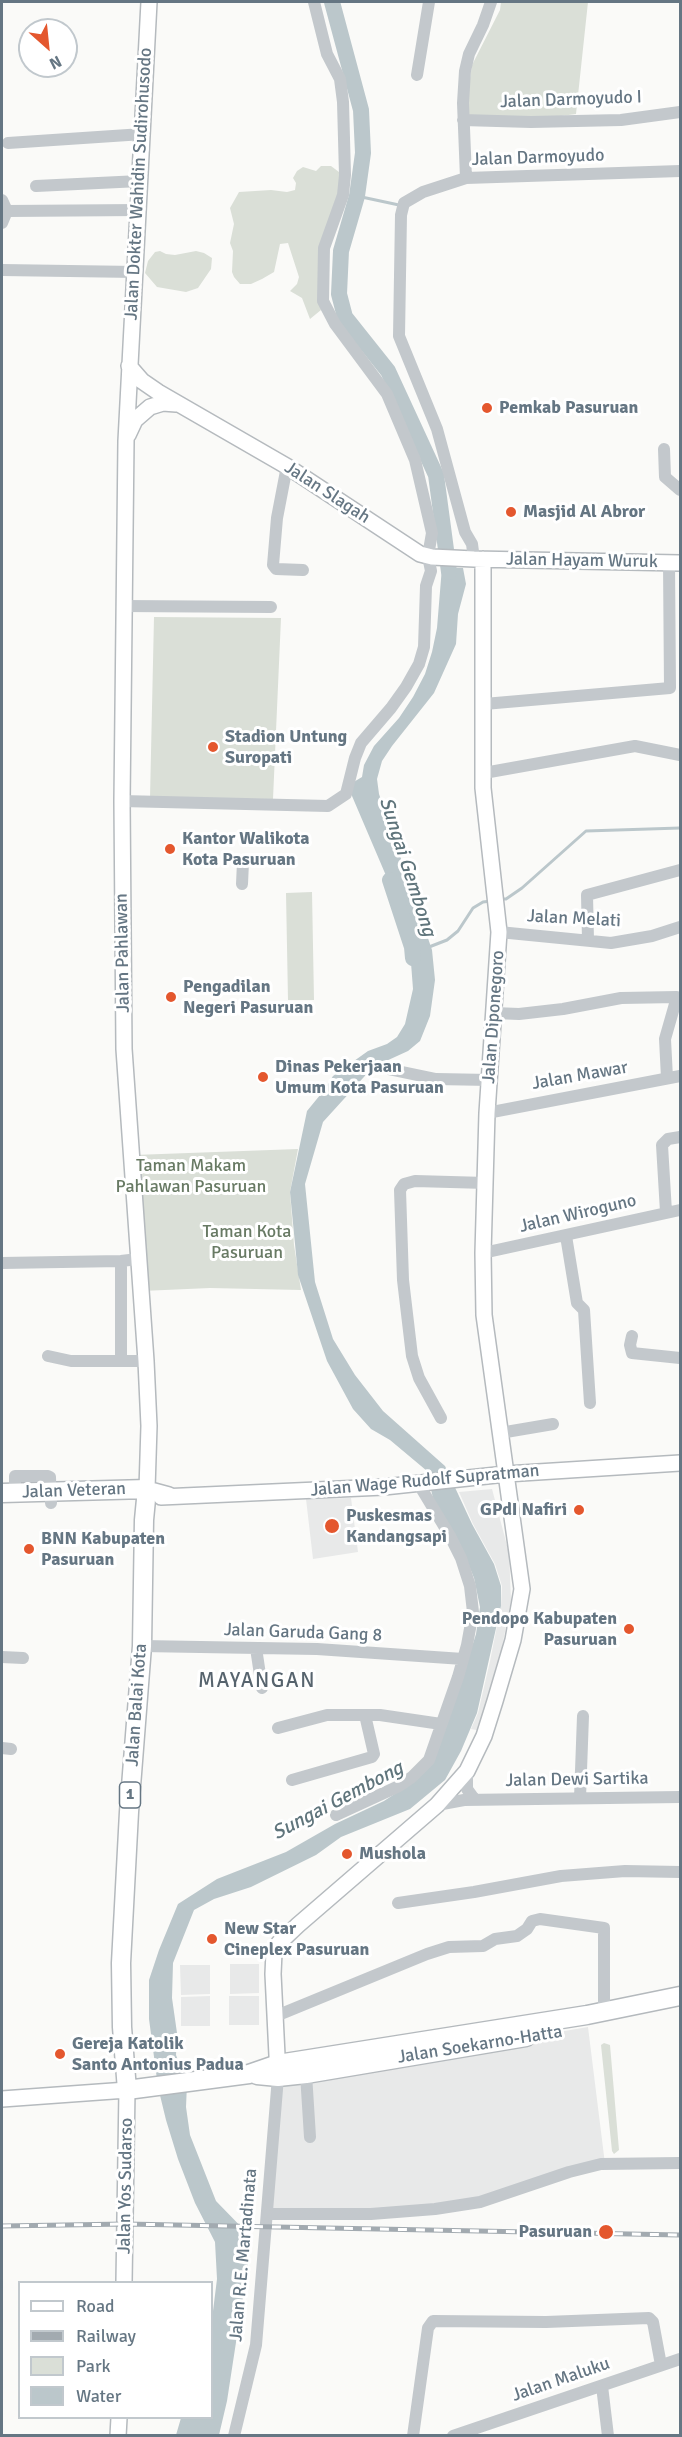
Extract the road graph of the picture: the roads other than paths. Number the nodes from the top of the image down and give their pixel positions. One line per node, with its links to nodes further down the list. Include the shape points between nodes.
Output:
1 (149, 2): 8 (main road, Jalan Dokter Wahidin Sudirohusodo)
2 (314, 2): 24 (street, via 327,54 340,79 343,102 343,195 324,248 323,301 335,324 387,394 404,431 416,460 432,533)
3 (429, 2): 5 (street)
4 (491, 2): 7 (street, via 469,54)
5 (417, 75)
6 (681, 112): 7 (street, Jalan Darmoyudo I, via 621,120)
7 (463, 120): 11 (street)
8 (142, 134): 9 (street); 12 (main road, Jalan Dokter Wahidin Sudirohusodo)
9 (8, 143)
10 (681, 171): 11 (street, Jalan Darmoyudo)
11 (465, 178): 25 (street, Jalan Darmoyudo, via 423,192 403,205 398,327 437,429 458,510)
12 (140, 181): 13 (street); 14 (main road, Jalan Dokter Wahidin Sudirohusodo)
13 (36, 186)
14 (139, 210): 15 (street); 17 (main road, Jalan Dokter Wahidin Sudirohusodo)
15 (3, 212)
16 (2, 270): 17 (street)
17 (136, 272): 18 (main road, Jalan Dokter Wahidin Sudirohusodo)
18 (129, 366): 19 (main road, Jalan Slagah, via 142,381); 20 (main road, Jalan Dokter Wahidin Sudirohusodo)
19 (176, 404): 20 (main road, via 158,404 143,412); 22 (main road, Jalan Slagah)
20 (126, 441): 28 (main road, Jalan Pahlawan)
21 (664, 449): 23 (street, via 665,477)
22 (287, 466): 24 (main road, Jalan Slagah, via 416,552); 27 (street, via 273,565 276,569)
23 (681, 490)
24 (430, 557): 25 (main road, Jalan Slagah); 34 (street, via 424,647 419,664 391,708 361,743 346,794 328,806)
25 (476, 559): 26 (main road, Jalan Hayam Wuruk); 31 (main road, Jalan Diponegoro)
26 (675, 563): 30 (street)
27 (303, 570)
28 (123, 606): 29 (street); 34 (main road, Jalan Pahlawan)
29 (271, 607)
30 (675, 688): 31 (street)
31 (484, 704): 33 (main road, Jalan Diponegoro)
32 (681, 755): 33 (street, via 635,746)
33 (484, 773): 39 (main road, Jalan Diponegoro)
34 (122, 801): 54 (main road, Jalan Pahlawan, via 125,1075)
35 (243, 862): 37 (street)
36 (681, 870): 40 (street, via 587,895)
37 (242, 884)
38 (681, 927): 40 (street, Jalan Melati, via 611,943)
39 (499, 932): 40 (street, Jalan Melati); 42 (main road, Jalan Diponegoro)
40 (588, 940)
41 (678, 997): 42 (street, via 621,998 563,1009); 45 (street, via 665,1039)
42 (494, 1013): 46 (main road, Jalan Diponegoro)
43 (388, 1069): 46 (street, via 436,1079)
44 (681, 1076): 45 (street, Jalan Mawar)
45 (667, 1078): 47 (street, Jalan Mawar)
46 (490, 1080): 47 (main road, Jalan Diponegoro)
47 (487, 1113): 49 (main road, Jalan Diponegoro)
48 (681, 1137): 51 (street, via 662,1144)
49 (486, 1183): 53 (main road, Jalan Diponegoro); 63 (street, via 415,1181 404,1184 400,1190 403,1280 412,1356)
50 (681, 1209): 51 (street, Jalan Wiroguno)
51 (666, 1212): 52 (street, Jalan Wiroguno)
52 (566, 1236): 53 (street, Jalan Wiroguno); 62 (street, via 577,1303 584,1310)
53 (483, 1253): 65 (main road, Jalan Diponegoro, via 484,1315)
54 (138, 1259): 55 (street); 61 (main road, Jalan Pahlawan)
55 (121, 1261): 56 (street); 60 (street)
56 (2, 1263)
57 (632, 1336): 59 (street, via 632,1353)
58 (48, 1356): 60 (street, via 71,1361)
59 (681, 1358)
60 (121, 1361): 61 (street)
61 (146, 1361): 71 (main road, Jalan Pahlawan)
62 (590, 1403)
63 (441, 1418)
64 (553, 1424): 65 (street)
65 (500, 1433): 67 (main road, Jalan Diponegoro)
66 (681, 1463): 67 (main road, Jalan Wage Rudolf Supratman)
67 (506, 1474): 69 (main road, Jalan Wage Rudolf Supratman); 82 (main road, Jalan Diponegoro, via 522,1589 513,1640 495,1701)
68 (2, 1475): 70 (street)
69 (421, 1483): 71 (main road, Jalan Wage Rudolf Supratman); 76 (street, via 461,1558 470,1586 472,1612)
70 (8, 1491): 71 (highway, Jalan Veteran, via 52,1497)
71 (147, 1494): 72 (highway, Jalan Balai Kota / 1)
72 (142, 1646): 73 (street, Jalan Garuda Gang 8); 97 (highway, Jalan Balai Kota / 1, via 121,1963)
73 (256, 1648): 76 (street, Jalan Garuda Gang 8); 77 (street)
74 (2, 1657): 75 (street)
75 (23, 1658)
76 (463, 1659): 80 (street)
77 (262, 1688)
78 (365, 1715): 80 (street); 81 (street, via 327,1715); 83 (street, via 372,1757)
79 (583, 1716): 85 (street)
80 (441, 1724): 88 (street, via 429,1760 412,1777)
81 (278, 1728)
82 (467, 1770): 86 (street, via 467,1789); 87 (main road, Jalan Diponegoro)
83 (292, 1780)
84 (681, 1797): 85 (street, Jalan Dewi Sartika)
85 (580, 1798): 86 (street, Jalan Dewi Sartika)
86 (475, 1800): 87 (street, Jalan Dewi Sartika)
87 (437, 1805): 94 (main road, Jalan Diponegoro, via 279,1943 273,1961)
88 (336, 1815)
89 (681, 1872): 90 (street, via 561,1876)
90 (398, 1903)
91 (681, 1996): 93 (highway, Jalan Soekarno-Hatta)
92 (681, 2009): 96 (highway, Jalan Soekarno-Hatta)
93 (604, 2012): 94 (street, via 604,1928 540,1919 531,1921 517,1936 483,1946 449,1947 427,1954); 95 (highway, Jalan Soekarno-Hatta)
94 (276, 2016): 95 (main road, Jalan Diponegoro)
95 (278, 2070): 96 (highway, Jalan Soekarno-Hatta); 97 (highway); 101 (street, Jalan R.E. Martadinata)
96 (306, 2074): 99 (street)
97 (127, 2090): 98 (main road); 102 (main road, Jalan Yos Sudarso)
98 (2, 2099)
99 (309, 2137)
100 (681, 2163): 101 (street, via 601,2164 480,2202 435,2209 370,2214)
101 (267, 2214): 108 (street, Jalan R.E. Martadinata, via 256,2345)
102 (124, 2281)
103 (681, 2359): 104 (street, Jalan Maluku)
104 (661, 2365): 105 (street, Jalan Maluku); 109 (street, via 649,2318 433,2321 428,2328)
105 (602, 2386): 110 (street, Jalan Maluku); 111 (street)
106 (119, 2419): 107 (main road)
107 (118, 2436)
108 (234, 2436)
109 (413, 2436)
110 (453, 2436)
111 (608, 2436)

